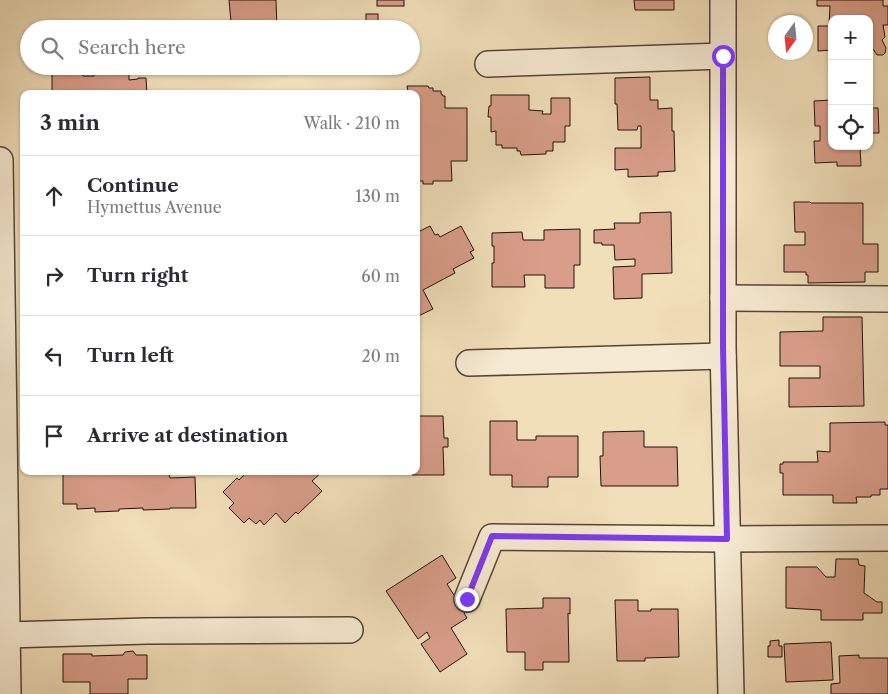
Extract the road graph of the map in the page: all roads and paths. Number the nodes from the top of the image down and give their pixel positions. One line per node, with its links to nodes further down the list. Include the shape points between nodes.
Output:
1 (723, 0): 2 (street)
2 (723, 56): 3 (street); 5 (street)
3 (488, 64)
4 (0, 160): 9 (street)
5 (723, 298): 6 (street); 7 (street)
6 (888, 299)
7 (723, 356): 8 (street); 11 (street)
8 (469, 363)
9 (14, 414): 14 (street)
10 (888, 538): 11 (street)
11 (727, 539): 12 (street, via 492,536); 16 (street)
12 (467, 599)
13 (350, 630): 14 (street)
14 (8, 635): 15 (street)
15 (8, 694)
16 (731, 694)

